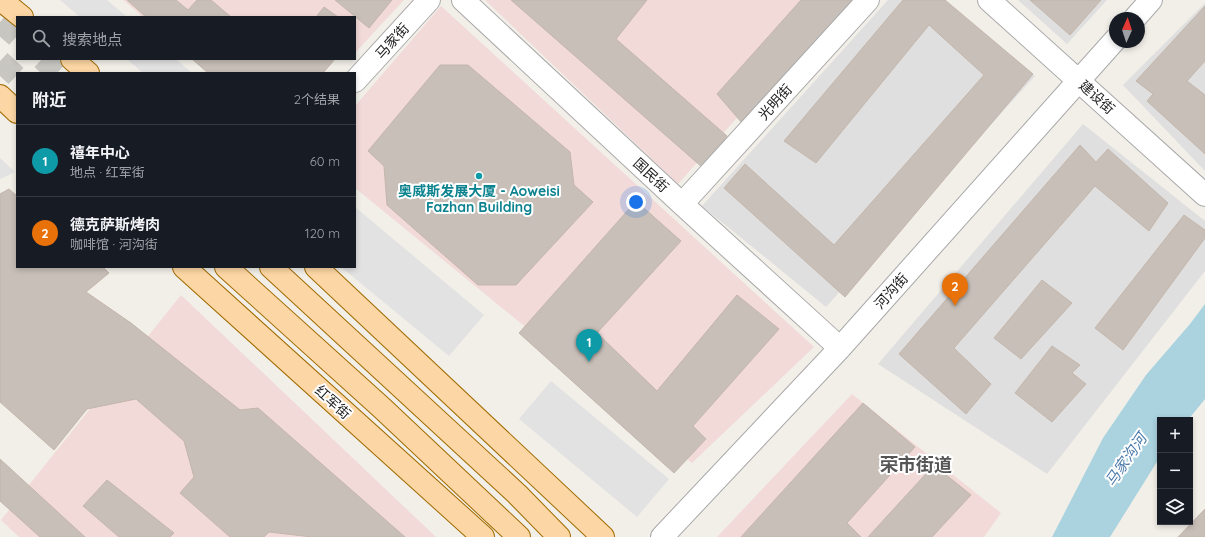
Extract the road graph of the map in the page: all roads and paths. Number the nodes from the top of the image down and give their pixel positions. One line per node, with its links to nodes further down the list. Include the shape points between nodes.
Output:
1 (1, 0): 8 (main road)
2 (429, 0): 12 (street, 马家街)
3 (463, 0): 17 (street, 国民街)
4 (868, 0): 17 (street, 光明街)
5 (989, 0): 13 (street, 建设街)
6 (1151, 0): 7 (street)
7 (1140, 12)
8 (21, 16)
9 (1109, 47): 13 (street, 河沟街)
10 (73, 60): 11 (main road)
11 (87, 72)
12 (356, 80)
13 (1079, 80): 16 (street, 建设街); 24 (street, 河沟街)
14 (0, 96): 15 (main road)
15 (16, 111)
16 (1205, 195)
17 (682, 204): 24 (street, 国民街)
18 (185, 268): 25 (main road, 红军街)
19 (227, 268): 26 (main road, 红军街)
20 (272, 268): 23 (main road)
21 (317, 268): 22 (main road)
22 (343, 290): 23 (main road); 28 (main road)
23 (358, 346): 27 (main road, via 517,494)
24 (840, 348): 29 (street, 河沟街)
25 (483, 537)
26 (520, 537)
27 (559, 537)
28 (603, 537)
29 (662, 537)

